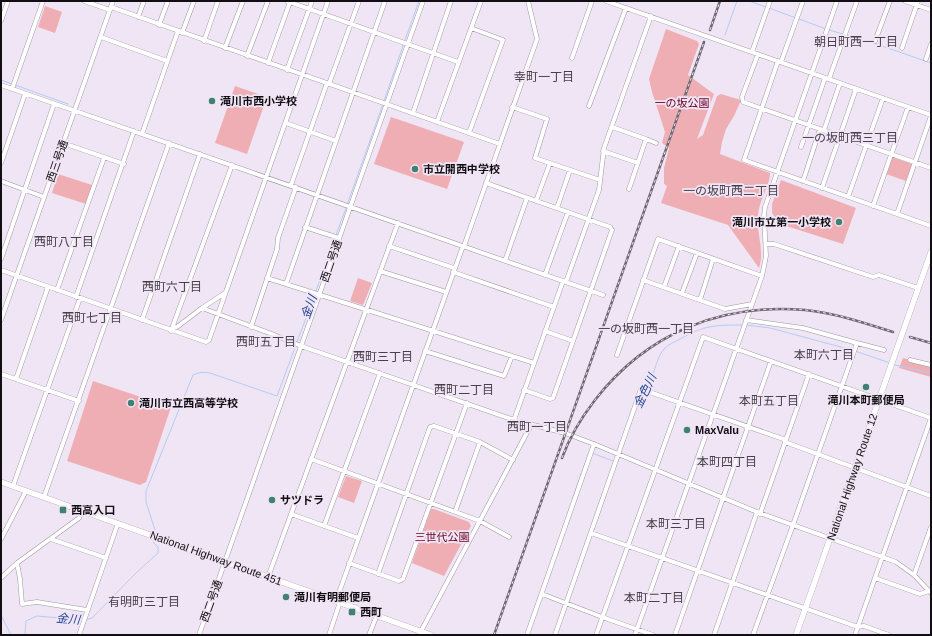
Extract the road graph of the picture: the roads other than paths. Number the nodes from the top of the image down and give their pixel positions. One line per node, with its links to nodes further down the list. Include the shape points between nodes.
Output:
1 (8, 1): 37 (street)
2 (43, 1): 67 (street)
3 (84, 1): 30 (street)
4 (113, 1): 30 (street, 西三号通)
5 (144, 1): 36 (street)
6 (168, 1): 38 (street)
7 (194, 1): 41 (street)
8 (218, 1): 44 (street)
9 (243, 1): 48 (street)
10 (268, 1): 53 (street)
11 (312, 1): 32 (street)
12 (328, 1): 34 (street)
13 (359, 1): 39 (street)
14 (385, 1): 42 (street)
15 (423, 1): 46 (street, 西二号通)
16 (451, 1): 51 (street)
17 (481, 1): 40 (street)
18 (528, 1): 75 (street, via 536,39)
19 (592, 1): 54 (street)
20 (606, 1): 28 (street)
21 (770, 1): 50 (street)
22 (803, 1): 58 (street)
23 (837, 1): 61 (street)
24 (857, 1): 63 (street)
25 (890, 1): 45 (street)
26 (905, 1): 29 (street)
27 (289, 2): 32 (street); 59 (street)
28 (621, 3): 31 (street)
29 (918, 3): 33 (street); 49 (street)
30 (111, 8): 36 (street); 43 (street, 西三号通)
31 (626, 8): 35 (street); 74 (street)
32 (310, 9): 34 (street); 60 (street)
33 (931, 10)
34 (324, 14): 39 (street); 62 (street)
35 (651, 16): 50 (street); 85 (street)
36 (138, 17): 38 (street)
37 (1, 21)
38 (159, 24): 41 (street)
39 (351, 24): 42 (street); 65 (street)
40 (471, 28): 57 (street); 89 (street, via 503,40)
41 (180, 32): 44 (street); 56 (street)
42 (374, 32): 46 (street); 69 (street)
43 (101, 37): 56 (street); 78 (street, 西三号通)
44 (204, 41): 48 (street)
45 (876, 41)
46 (408, 44): 51 (street); 73 (street, 西二号通)
47 (931, 44): 55 (street)
48 (225, 48): 53 (street)
49 (902, 48)
50 (752, 52): 52 (street)
51 (433, 53): 57 (street); 79 (street)
52 (758, 54): 58 (street); 77 (street, via 742,100)
53 (247, 56): 59 (street)
54 (572, 58)
55 (926, 59)
56 (167, 61): 90 (street)
57 (458, 62): 82 (street)
58 (780, 62): 61 (street); 77 (street)
59 (268, 63): 60 (street)
60 (287, 70): 62 (street)
61 (812, 73): 63 (street); 81 (street)
62 (302, 75): 65 (street); 83 (street)
63 (827, 78): 64 (street); 84 (street)
64 (840, 83): 68 (street); 86 (street)
65 (328, 84): 69 (street); 88 (street)
66 (1, 86): 67 (street)
67 (12, 89): 70 (street)
68 (856, 89): 71 (street); 91 (street)
69 (353, 92): 73 (street); 93 (street)
70 (26, 94): 72 (street); 105 (street)
71 (883, 98): 76 (street); 98 (street)
72 (54, 104): 78 (street); 122 (street)
73 (387, 105): 79 (street); 128 (street, 西二号通)
74 (589, 106)
75 (512, 107): 97 (street); 106 (street, via 547,119 534,158)
76 (908, 107): 80 (street); 102 (street)
77 (761, 108): 81 (street); 112 (street, via 744,160)
78 (74, 111): 87 (street); 94 (street, 西三号通)
79 (413, 113): 82 (street)
80 (931, 114): 104 (street)
81 (795, 120): 84 (street); 112 (street)
82 (438, 122): 89 (street)
83 (286, 123): 88 (street); 113 (street)
84 (808, 124): 86 (street); 99 (street)
85 (612, 127): 92 (street); 100 (street)
86 (822, 129): 91 (street); 116 (street)
87 (134, 131): 90 (street); 108 (street)
88 (309, 131): 93 (street); 118 (street)
89 (469, 133): 97 (street)
90 (142, 134): 95 (street)
91 (841, 136): 98 (street); 120 (street)
92 (646, 139): 96 (street); 107 (street)
93 (336, 141): 123 (street)
94 (63, 143): 103 (street); 124 (street, 西三号通)
95 (169, 143): 101 (street); 172 (street)
96 (656, 143)
97 (500, 144): 117 (street)
98 (867, 145): 102 (street); 125 (street)
99 (801, 147)
100 (603, 151): 107 (street); 114 (street)
101 (200, 154): 109 (street); 176 (street)
102 (891, 154): 104 (street); 129 (street)
103 (104, 158): 108 (street); 160 (street)
104 (915, 162): 110 (street); 132 (street)
105 (1, 163)
106 (550, 163): 111 (street); 127 (street)
107 (638, 163): 121 (street)
108 (124, 164): 167 (street)
109 (232, 165): 113 (street); 179 (street)
110 (931, 168)
111 (570, 170): 114 (street); 130 (street)
112 (776, 172): 116 (street); 138 (street, via 764,207)
113 (266, 177): 118 (street); 163 (street)
114 (600, 180): 133 (street)
115 (1, 181): 122 (street)
116 (803, 181): 120 (street)
117 (486, 183): 126 (street); 140 (street)
118 (291, 185): 119 (street)
119 (296, 187): 123 (street); 153 (street)
120 (822, 188): 125 (street)
121 (629, 189)
122 (25, 190): 124 (street); 145 (street)
123 (317, 194): 128 (street); 136 (street)
124 (44, 197): 151 (street, 西三号通)
125 (848, 197): 129 (street)
126 (527, 198): 127 (street); 146 (street)
127 (536, 201): 130 (street)
128 (350, 206): 134 (street); 137 (street, 西二号通)
129 (873, 206): 132 (street)
130 (557, 208): 131 (street)
131 (568, 212): 133 (street); 150 (street)
132 (897, 214): 135 (street)
133 (588, 219): 155 (street); 161 (street, via 612,230)
134 (398, 223): 139 (street); 140 (street)
135 (931, 226)
136 (305, 227): 137 (street); 156 (street)
137 (339, 238): 164 (street, 西二号通)
138 (766, 244): 152 (street); 159 (street, via 774,244 874,277 879,275)
139 (389, 246): 148 (street); 149 (street)
140 (464, 246): 146 (street); 148 (street)
141 (679, 246): 142 (street); 154 (street, via 658,238); 158 (street)
142 (697, 252): 144 (street); 165 (street)
143 (931, 253): 159 (highway, National Highway Route 12)
144 (713, 258): 152 (street); 168 (street)
145 (1, 259)
146 (505, 261): 150 (street)
147 (1, 270): 151 (street)
148 (454, 270): 162 (street); 170 (street)
149 (380, 271): 162 (street); 173 (street)
150 (545, 275): 155 (street)
151 (16, 276): 157 (street); 175 (street, 西三号通)
152 (762, 276): 169 (street)
153 (267, 278): 156 (street); 178 (street)
154 (643, 280): 158 (street); 188 (street)
155 (564, 281): 161 (street); 170 (street)
156 (286, 284): 164 (street)
157 (48, 287): 160 (street); 198 (street)
158 (664, 287): 165 (street)
159 (918, 288): 203 (highway, National Highway Route 12)
160 (57, 290): 167 (street)
161 (591, 291): 166 (street); 182 (street)
162 (446, 292): 180 (street)
163 (226, 293): 171 (street); 174 (street)
164 (319, 294): 173 (street); 184 (street, 西二号通)
165 (682, 294): 168 (street)
166 (603, 295)
167 (78, 297): 172 (street); 201 (street)
168 (700, 300): 169 (street, via 725,308)
169 (752, 304): 177 (street)
170 (554, 307): 181 (street)
171 (202, 308): 174 (street); 179 (street)
172 (111, 309): 176 (street); 204 (street)
173 (366, 310): 180 (street); 192 (street)
174 (218, 315): 178 (street); 179 (street, via 206,342)
175 (1, 320)
176 (142, 320): 179 (street)
177 (746, 320): 183 (street, via 803,328); 185 (street)
178 (251, 327): 184 (street)
179 (172, 329)
180 (432, 331): 187 (street); 189 (street)
181 (545, 331): 182 (street); 193 (street)
182 (573, 341): 202 (street, via 553,398)
183 (857, 343): 186 (street); 200 (street)
184 (301, 346): 192 (street); 253 (street, 西二号通)
185 (736, 349): 191 (street); 205 (street, via 703,337); 207 (street)
186 (884, 350)
187 (425, 351): 189 (street, via 504,376); 199 (street)
188 (617, 355)
189 (512, 356): 193 (street)
190 (910, 360): 194 (street)
191 (771, 361): 197 (street); 211 (street)
192 (347, 362): 195 (street); 218 (street)
193 (534, 363): 202 (street)
194 (931, 365)
195 (380, 373): 199 (street); 222 (street)
196 (1, 374): 198 (street)
197 (809, 374): 200 (street); 213 (street)
198 (16, 379): 201 (street)
199 (413, 385): 206 (street); 224 (street)
200 (842, 386): 203 (street); 216 (street)
201 (48, 390): 204 (street); 226 (street)
202 (524, 390): 209 (street)
203 (879, 399): 208 (street); 220 (highway, National Highway Route 12)
204 (79, 401): 231 (street)
205 (680, 402): 207 (street); 217 (street, via 641,389); 221 (street)
206 (467, 403): 209 (street); 212 (street)
207 (713, 414): 211 (street); 225 (street)
208 (931, 418): 227 (street)
209 (514, 420): 210 (street)
210 (531, 425): 215 (street); 219 (street)
211 (748, 426): 213 (street); 232 (street)
212 (456, 433): 214 (street); 229 (street, via 430,427); 233 (street)
213 (786, 441): 216 (street); 236 (street)
214 (480, 442): 219 (street); 235 (street)
215 (594, 444): 217 (street); 264 (street)
216 (818, 454): 220 (street); 240 (street)
217 (618, 455): 221 (street); 243 (street)
218 (311, 459): 222 (street); 237 (street)
219 (513, 460): 238 (street)
220 (855, 468): 227 (street); 246 (highway, National Highway Route 12)
221 (655, 470): 225 (street); 249 (street)
222 (344, 471): 224 (street); 241 (street)
223 (1, 482): 226 (highway, National Highway Route 451)
224 (378, 484): 229 (street); 245 (street)
225 (689, 485): 232 (street); 252 (street)
226 (13, 486): 228 (highway, National Highway Route 451)
227 (907, 488): 230 (street); 250 (street)
228 (26, 491): 231 (highway, National Highway Route 451); 247 (street)
229 (407, 494): 233 (street); 257 (street)
230 (931, 496)
231 (44, 497): 234 (highway, National Highway Route 451)
232 (722, 499): 236 (street); 256 (street)
233 (431, 503): 235 (street); 257 (street, via 403,580)
234 (82, 511): 239 (highway, National Highway Route 451); 248 (street, via 79,518)
235 (455, 512): 238 (street)
236 (758, 513): 240 (street); 262 (street)
237 (291, 514): 241 (street); 259 (street)
238 (480, 521): 244 (street); 274 (street)
239 (118, 523): 251 (street); 253 (highway, National Highway Route 451)
240 (793, 525): 246 (street); 265 (street)
241 (324, 526): 245 (street)
242 (931, 527): 258 (street)
243 (591, 533): 249 (street); 267 (street)
244 (509, 537)
245 (358, 538): 255 (street)
246 (830, 538): 250 (street); 268 (highway, National Highway Route 12)
247 (1, 539)
248 (51, 539): 251 (street); 254 (street)
249 (627, 546): 252 (street); 271 (street)
250 (882, 557): 258 (street, via 896,562); 261 (street)
251 (106, 558): 269 (street)
252 (663, 558): 256 (street); 273 (street)
253 (225, 562): 259 (highway, National Highway Route 451); 276 (street, 西二号通)
254 (17, 563): 260 (street); 269 (street, via 22,604 37,602)
255 (349, 563): 257 (street); 266 (street)
256 (698, 571): 262 (street); 285 (street)
257 (378, 574)
258 (914, 575): 263 (street)
259 (268, 577): 266 (highway, National Highway Route 451)
260 (1, 578)
261 (875, 578): 263 (street, via 920,594); 272 (street)
262 (732, 583): 265 (street); 286 (street)
263 (930, 592)
264 (542, 594): 267 (street); 280 (street)
265 (767, 595): 268 (street); 287 (street)
266 (338, 602): 270 (highway, National Highway Route 451); 277 (street)
267 (567, 604): 271 (street); 281 (street)
268 (806, 609): 272 (street); 288 (highway, National Highway Route 12)
269 (87, 610): 275 (street)
270 (377, 615): 274 (highway, National Highway Route 451); 278 (street)
271 (602, 618): 273 (street); 282 (street)
272 (858, 627): 289 (street); 290 (street, via 864,626)
273 (637, 629): 283 (street); 284 (street)
274 (420, 633): 279 (highway, National Highway Route 451)
275 (79, 635)
276 (199, 635)
277 (329, 635)
278 (370, 635)
279 (430, 635)
280 (527, 635)
281 (555, 635)
282 (596, 635)
283 (635, 635)
284 (653, 635)
285 (674, 635)
286 (714, 635)
287 (753, 635)
288 (796, 635)
289 (855, 635)
290 (890, 635)

